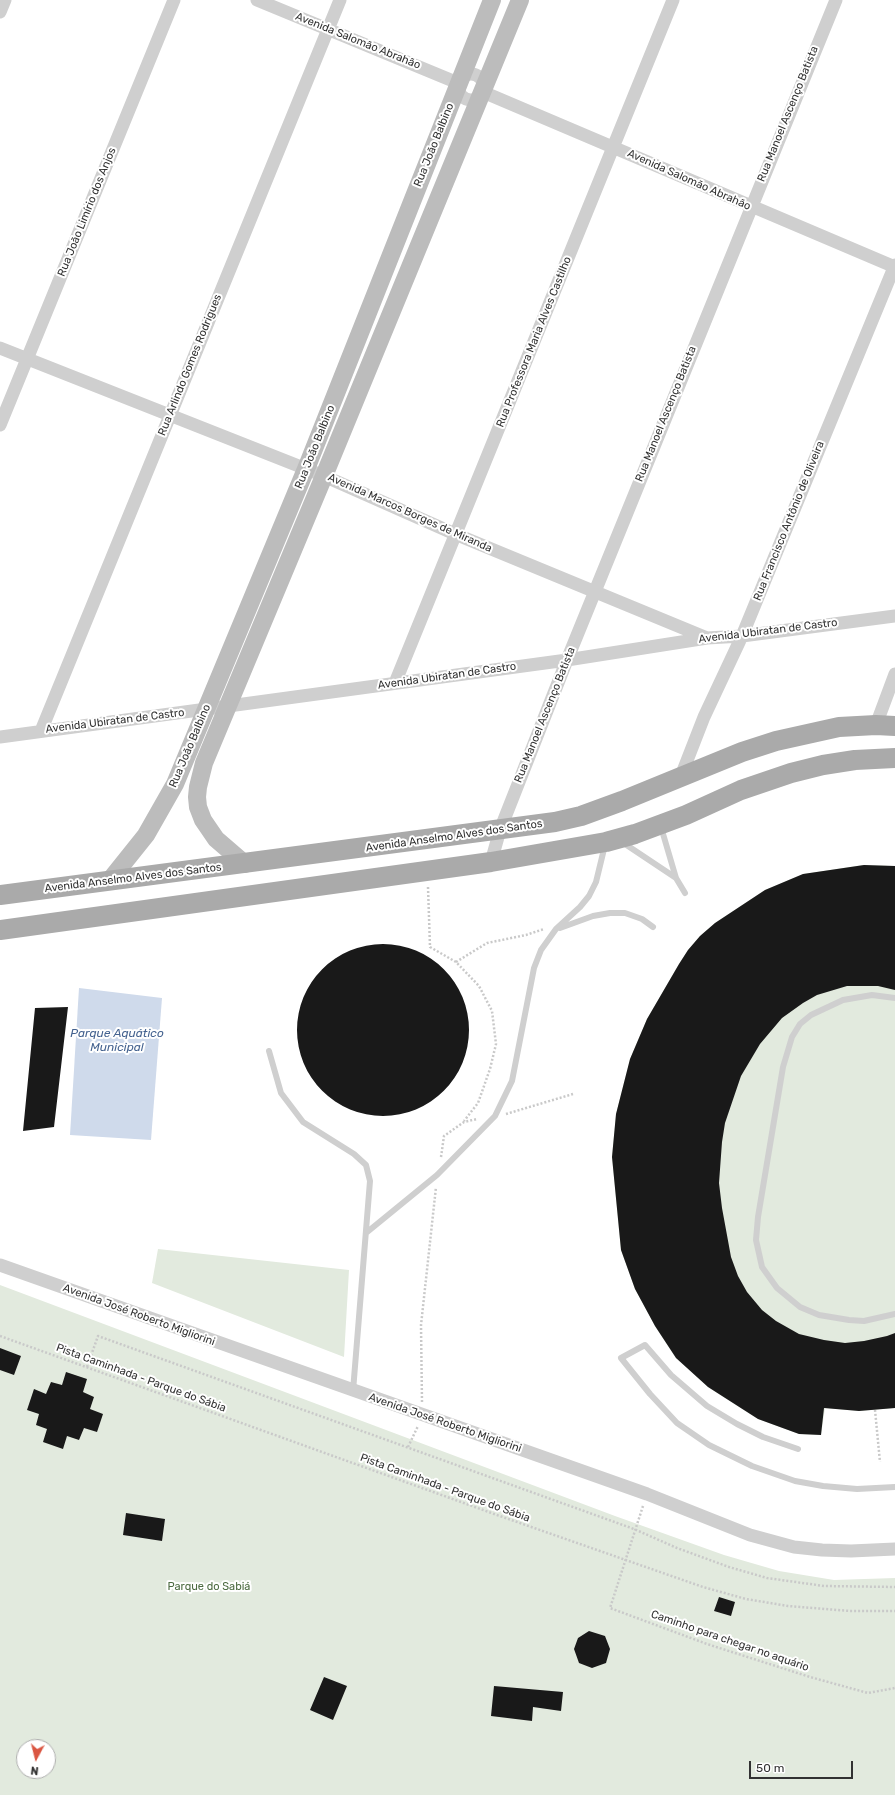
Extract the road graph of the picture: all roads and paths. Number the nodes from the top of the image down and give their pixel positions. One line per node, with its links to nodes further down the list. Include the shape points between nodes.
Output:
1 (5, 0): 9 (street)
2 (174, 0): 17 (street, Rua João Limírio dos Anjos)
3 (257, 0): 10 (street, Avenida Salomão Abrahão)
4 (340, 0): 10 (street, Rua Arlindo Gomes Rodrigues)
5 (492, 0): 11 (main road, Rua João Balbino)
6 (520, 0): 12 (main road, Rua João Balbino)
7 (673, 0): 13 (street, Rua Professora Maria Alves Castilho)
8 (836, 0): 14 (street, Rua Manoel Ascenço Batista)
9 (0, 12)
10 (328, 28): 11 (street, Avenida Salomão Abrahão); 18 (street, Rua Arlindo Gomes Rodrigues)
11 (458, 83): 12 (street, via 459,93 467,100 476,100); 12 (street, via 465,75 476,75 483,82); 20 (main road, Rua João Balbino)
12 (483, 92): 13 (street, Avenida Salomão Abrahão); 21 (main road, Rua João Balbino)
13 (613, 147): 14 (street, Avenida Salomão Abrahão); 22 (street, Rua Professora Maria Alves Castilho)
14 (750, 206): 15 (street, Avenida Salomão Abrahão); 23 (street, Rua Manoel Ascenço Batista)
15 (895, 266): 25 (street, Rua Francisco Antônio de Oliveira)
16 (0, 348): 17 (street, Avenida Marcos Borges de Miranda)
17 (27, 359): 18 (street, Avenida Marcos Borges de Miranda); 19 (street, Rua João Limírio dos Anjos)
18 (169, 416): 20 (street, Avenida Marcos Borges de Miranda); 33 (street, Rua Arlindo Gomes Rodrigues)
19 (0, 425)
20 (306, 469): 21 (street, Avenida Marcos Borges de Miranda); 31 (main road, Rua João Balbino)
21 (324, 476): 22 (street, Avenida Marcos Borges de Miranda); 30 (main road, Rua João Balbino)
22 (455, 534): 23 (street, Avenida Marcos Borges de Miranda); 29 (street, Rua Professora Maria Alves Castilho)
23 (594, 592): 26 (street, Avenida Marcos Borges de Miranda); 27 (street, Rua Manoel Ascenço Batista)
24 (895, 616): 25 (street, Avenida Ubiratan de Castro)
25 (742, 636): 26 (street, Avenida Ubiratan de Castro); 36 (street, Rua Francisco Antônio de Oliveira, via 704,717)
26 (707, 638): 27 (street, Avenida Ubiratan de Castro)
27 (567, 660): 29 (street, Avenida Ubiratan de Castro); 38 (street, Rua Manoel Ascenço Batista)
28 (895, 674): 32 (street)
29 (395, 683): 30 (street, Avenida Ubiratan de Castro)
30 (227, 707): 31 (street, Avenida Ubiratan de Castro); 41 (main road, Rua João Balbino, via 200,774 198,807 212,834)
31 (206, 709): 33 (street, Avenida Ubiratan de Castro); 43 (main road, Rua João Balbino, via 175,784 160,812 146,835)
32 (885, 726): 36 (main road, Avenida Anselmo Alves dos Santos, via 839,727 776,741)
33 (41, 731): 34 (street, Avenida Ubiratan de Castro)
34 (0, 737)
35 (895, 758): 37 (main road, via 855,760 791,773)
36 (681, 776): 38 (main road, Avenida Anselmo Alves dos Santos, via 581,816)
37 (660, 824): 39 (main road); 42 (lane)
38 (500, 830): 40 (street, Rua Manoel Ascenço Batista); 41 (main road, Avenida Anselmo Alves dos Santos)
39 (612, 841): 40 (main road); 42 (lane); 47 (lane, via 589,896)
40 (491, 862): 50 (main road)
41 (245, 864): 43 (main road, Avenida Anselmo Alves dos Santos)
42 (676, 878): 45 (lane)
43 (110, 880): 46 (main road, Avenida Anselmo Alves dos Santos)
44 (422, 888): 51 (path, via 428,887 430,947)
45 (685, 893)
46 (0, 895)
47 (563, 922): 49 (lane); 51 (path, via 526,935 487,943)
48 (652, 927): 49 (lane, via 642,918 625,913 610,913)
49 (556, 929): 55 (lane, via 534,968 512,1081)
50 (0, 930)
51 (456, 962): 56 (path, via 479,986 492,1011 496,1044 478,1103)
52 (895, 998): 60 (lane, via 872,995 843,1000 810,1015 794,1033 783,1067 756,1240 762,1267 777,1288 800,1307 819,1315 849,1320 864,1321)
53 (269, 1051): 58 (lane, via 281,1093 303,1122 354,1154 366,1166 370,1181)
54 (573, 1094): 55 (path)
55 (495, 1116): 56 (path); 57 (lane)
56 (464, 1122): 57 (path, via 444,1136)
57 (437, 1175): 58 (lane); 65 (path, via 421,1324)
58 (366, 1233): 63 (lane)
59 (0, 1265): 63 (street, Avenida José Roberto Migliorini)
60 (895, 1314)
61 (0, 1336): 62 (path, Pista Caminhada - Parque do Sábia)
62 (87, 1367): 66 (path, via 98,1336); 73 (path, Pista Caminhada - Parque do Sábia)
63 (353, 1390): 65 (street, Avenida José Roberto Migliorini)
64 (875, 1410): 68 (path)
65 (423, 1415): 66 (path); 70 (street, Avenida José Roberto Migliorini)
66 (408, 1447): 71 (path)
67 (798, 1449): 69 (lane, via 763,1437 707,1406 671,1375 645,1345 621,1358 677,1423 709,1445 752,1466 795,1481 823,1486 858,1489)
68 (880, 1462)
69 (895, 1487)
70 (647, 1494): 71 (path); 72 (street, Avenida José Roberto Migliorini, via 750,1535 794,1547 851,1551)
71 (634, 1530): 73 (path); 74 (path, via 729,1567 767,1578 824,1586)
72 (895, 1549)
73 (624, 1559): 75 (path, Pista Caminhada - Parque do Sábia, via 703,1587 769,1604); 76 (path, Caminho para chegar no aquário, via 610,1608 707,1644 817,1679 868,1693)
74 (895, 1587)
75 (895, 1611)
76 (895, 1688)

